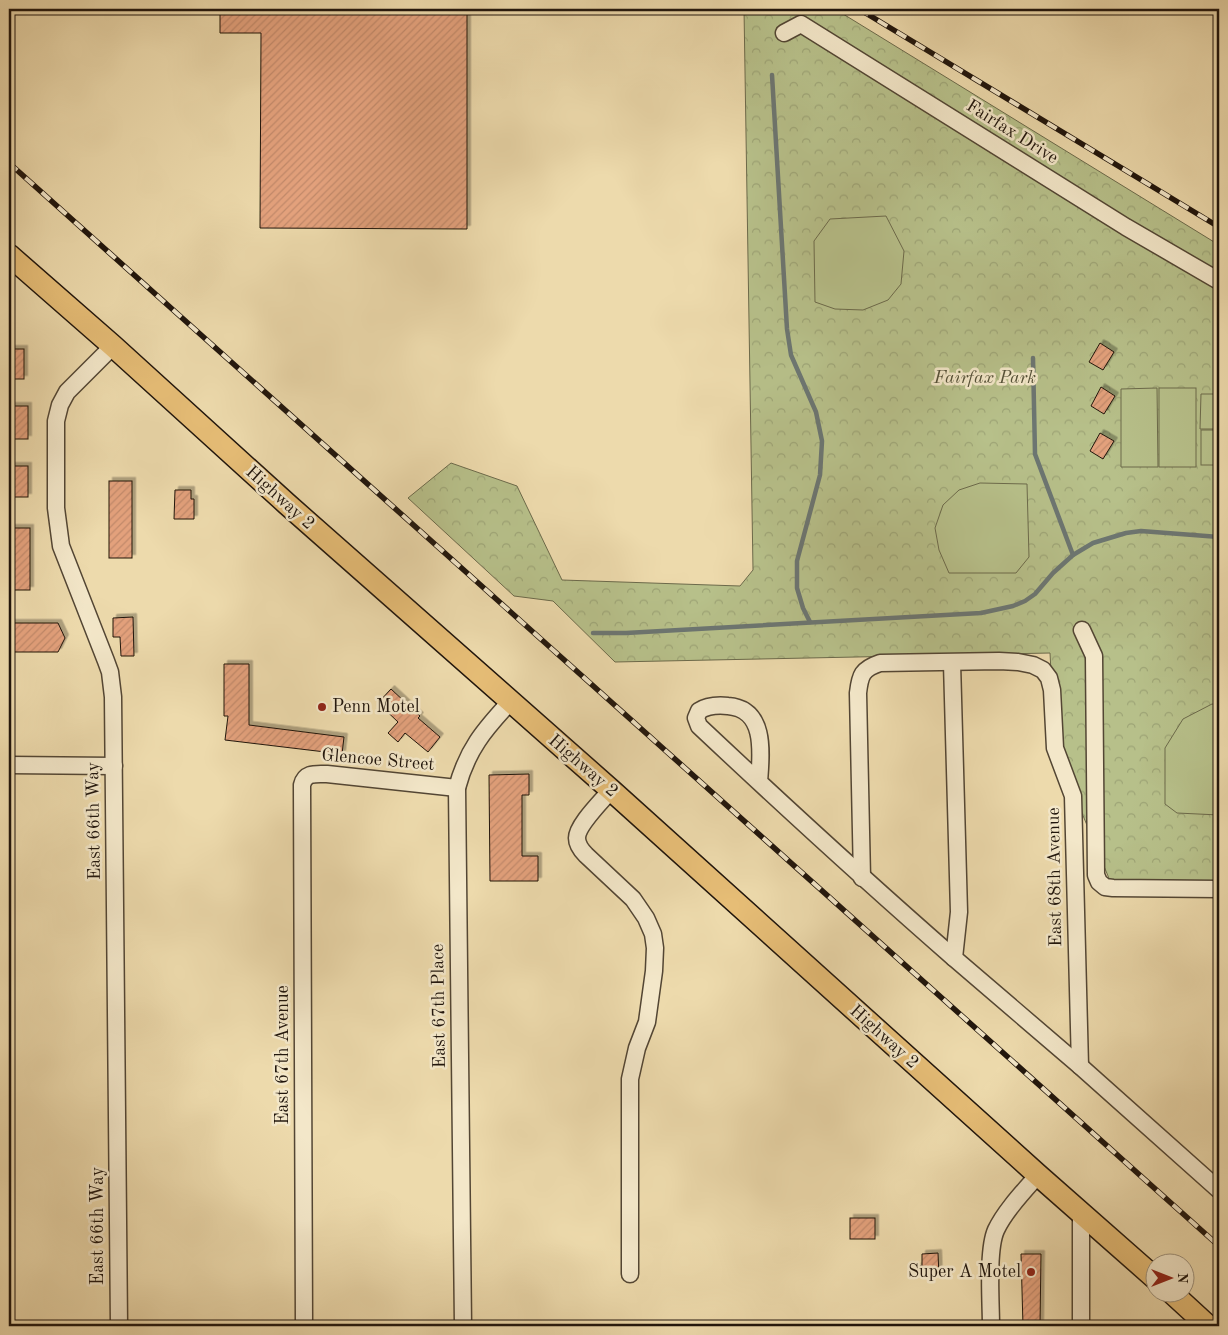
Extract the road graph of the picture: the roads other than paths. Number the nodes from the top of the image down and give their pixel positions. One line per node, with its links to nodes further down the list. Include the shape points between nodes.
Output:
1 (784, 33): 3 (street, Fairfax Drive, via 800,24 1126,227)
2 (9, 256): 4 (main road, Highway 2)
3 (1219, 281)
4 (113, 346): 7 (main road, Highway 2); 9 (street, East 66th Way, via 67,392 60,405 56,421 56,508 62,546 110,672)
5 (1082, 630): 15 (street, via 1094,656 1096,875 1099,882 1105,887 1127,889)
6 (952, 663): 14 (street, via 880,663 860,677); 16 (street, via 959,912); 17 (street, East 68th Avenue, via 1018,662 1033,665 1043,670 1052,690 1055,748 1073,796)
7 (510, 702): 12 (street, East 67th Place, via 472,748); 13 (main road, Highway 2)
8 (9, 765): 9 (street)
9 (114, 766): 24 (street, East 66th Way)
10 (759, 782): 10 (street, via 700,726 696,718 698,711 706,706 734,707 753,719 761,740); 14 (street)
11 (302, 784): 12 (street, Glencoe Street, via 310,774 327,774); 25 (street, East 67th Avenue)
12 (457, 788): 26 (street, East 67th Place)
13 (610, 790): 18 (main road, Highway 2); 22 (street, via 578,830 577,840 586,855 633,899 646,918 655,948 647,1022 630,1080)
14 (862, 878): 16 (street)
15 (1219, 889)
16 (954, 958): 17 (street)
17 (1080, 1066): 19 (street)
18 (1038, 1174): 20 (main road, Highway 2); 27 (street, via 995,1232 992,1246)
19 (1219, 1190)
20 (1081, 1213): 21 (main road, Highway 2); 28 (street)
21 (1146, 1270)
22 (630, 1274)
23 (1182, 1302): 29 (main road)
24 (119, 1326)
25 (304, 1326)
26 (462, 1326)
27 (992, 1326)
28 (1081, 1326)
29 (1208, 1326)

